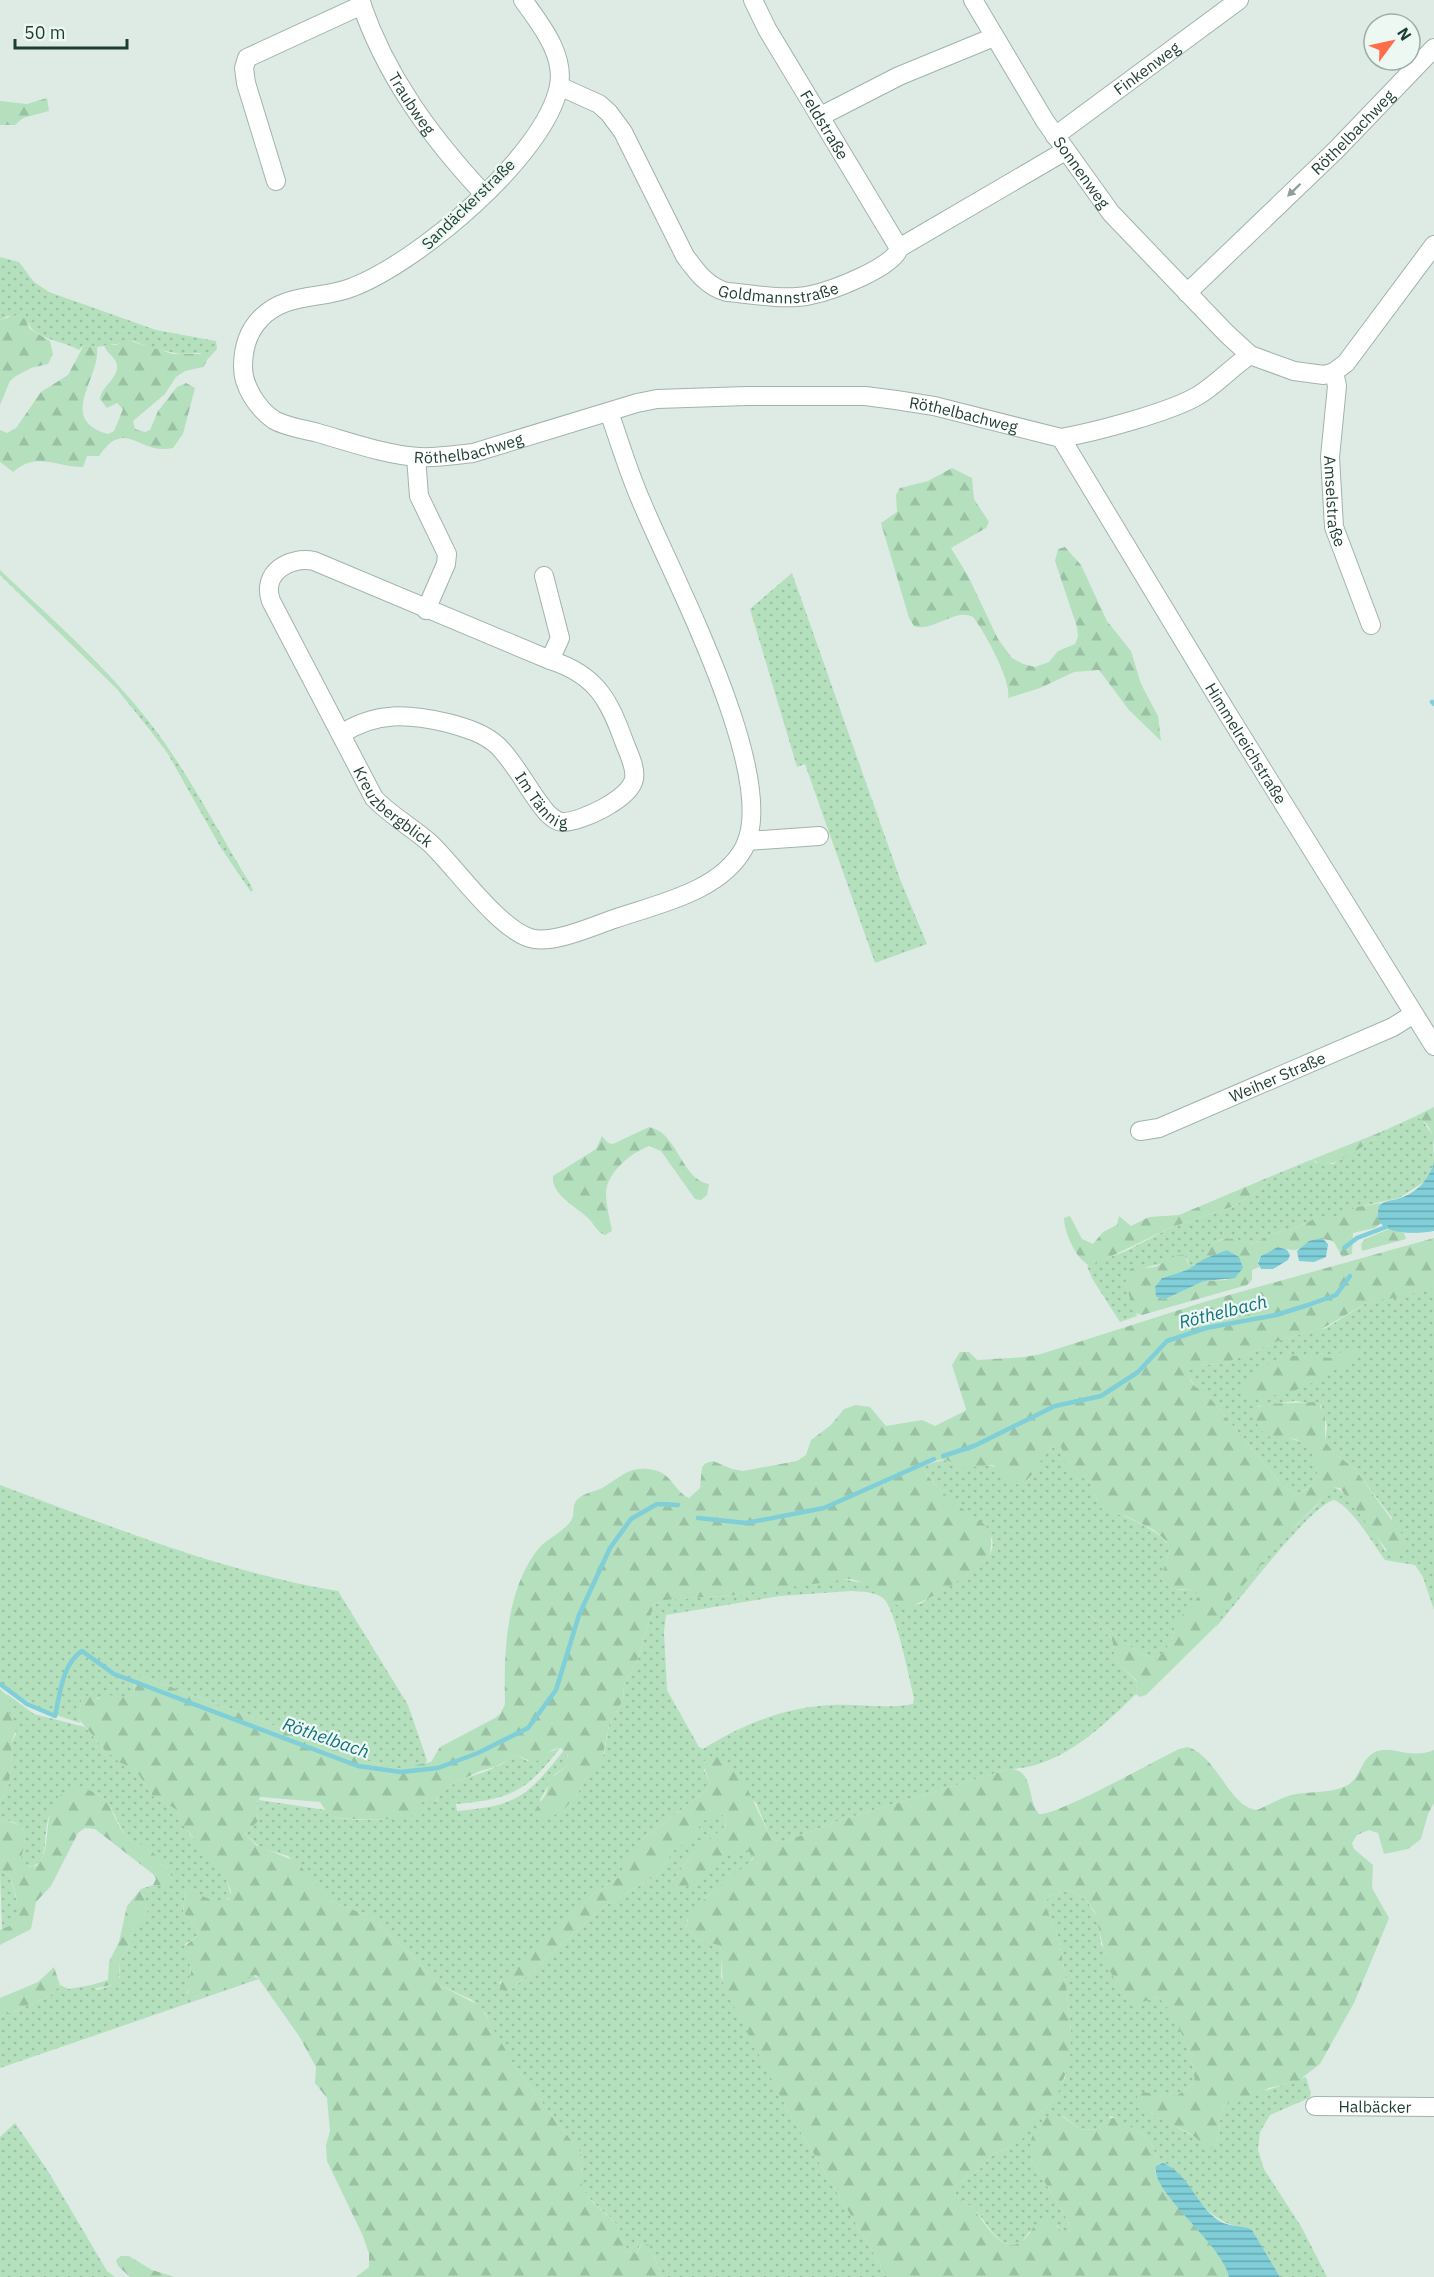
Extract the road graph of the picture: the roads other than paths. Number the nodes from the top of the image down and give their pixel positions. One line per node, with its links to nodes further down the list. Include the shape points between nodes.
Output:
1 (523, 0): 8 (street, via 554,49)
2 (753, 0): 9 (street, Feldstraße)
3 (1239, 0): 10 (street, Finkenweg)
4 (361, 2): 11 (street, via 247,58 246,83); 12 (street, Traubweg, via 407,100 429,133)
5 (980, 2): 6 (street, Sonnenweg)
6 (994, 38): 9 (street, via 898,76); 10 (street, Sonnenweg)
7 (1434, 48): 15 (street, Röthelbachweg, one-way to 15, via 1336,150)
8 (559, 86): 12 (street, Sandäckerstraße, via 533,140); 14 (street, Goldmannstraße, via 599,104 609,113 685,256 715,289 811,296 887,264)
9 (821, 116): 14 (street, Feldstraße)
10 (1060, 143): 14 (street, Goldmannstraße); 15 (street, Sonnenweg, via 1111,213)
11 (276, 181)
12 (483, 193): 18 (street, Sandäckerstraße, via 418,252 387,272 352,288 292,299 272,308 250,331 244,346 243,376)
13 (1434, 245): 17 (street, via 1346,363)
14 (899, 248)
15 (1187, 293): 16 (street)
16 (1251, 355): 17 (street, via 1312,375); 20 (street, Röthelbachweg, via 1188,400)
17 (1334, 372): 24 (street, Amselstraße, via 1337,386 1330,457 1334,527)
18 (247, 388): 21 (street, Röthelbachweg, via 276,422)
19 (609, 412): 20 (street, Röthelbachweg, via 657,399 865,396 934,406); 21 (street, Röthelbachweg, via 473,453); 28 (street, Kreuzbergblick, via 641,501 693,611 724,694 747,776 752,824)
20 (1061, 438): 29 (street, Himmelreichstraße)
21 (416, 457): 23 (street, via 419,496 447,554)
22 (544, 576): 25 (street, via 560,638)
23 (426, 610): 25 (street, Im Tännig); 26 (street, Kreuzbergblick, via 314,561 294,560 276,573 268,590 271,601)
24 (1371, 625)
25 (550, 660): 26 (street, Im Tännig, via 570,666 602,692 634,768 634,779 625,796 575,819 564,822 547,813 499,747 478,732 414,715 396,715 364,722)
26 (341, 734): 28 (street, Kreuzbergblick, via 364,783 380,804 430,843 504,921 529,938 568,934 694,891 728,868)
27 (819, 836): 28 (street)
28 (747, 841)
29 (1412, 1015): 30 (street, Himmelreichstraße); 31 (street, Weiher Straße, via 1393,1027 1159,1128)
30 (1434, 1046)
31 (1140, 1131)
32 (1315, 2106): 33 (street, Halbäcker)
33 (1434, 2108)

